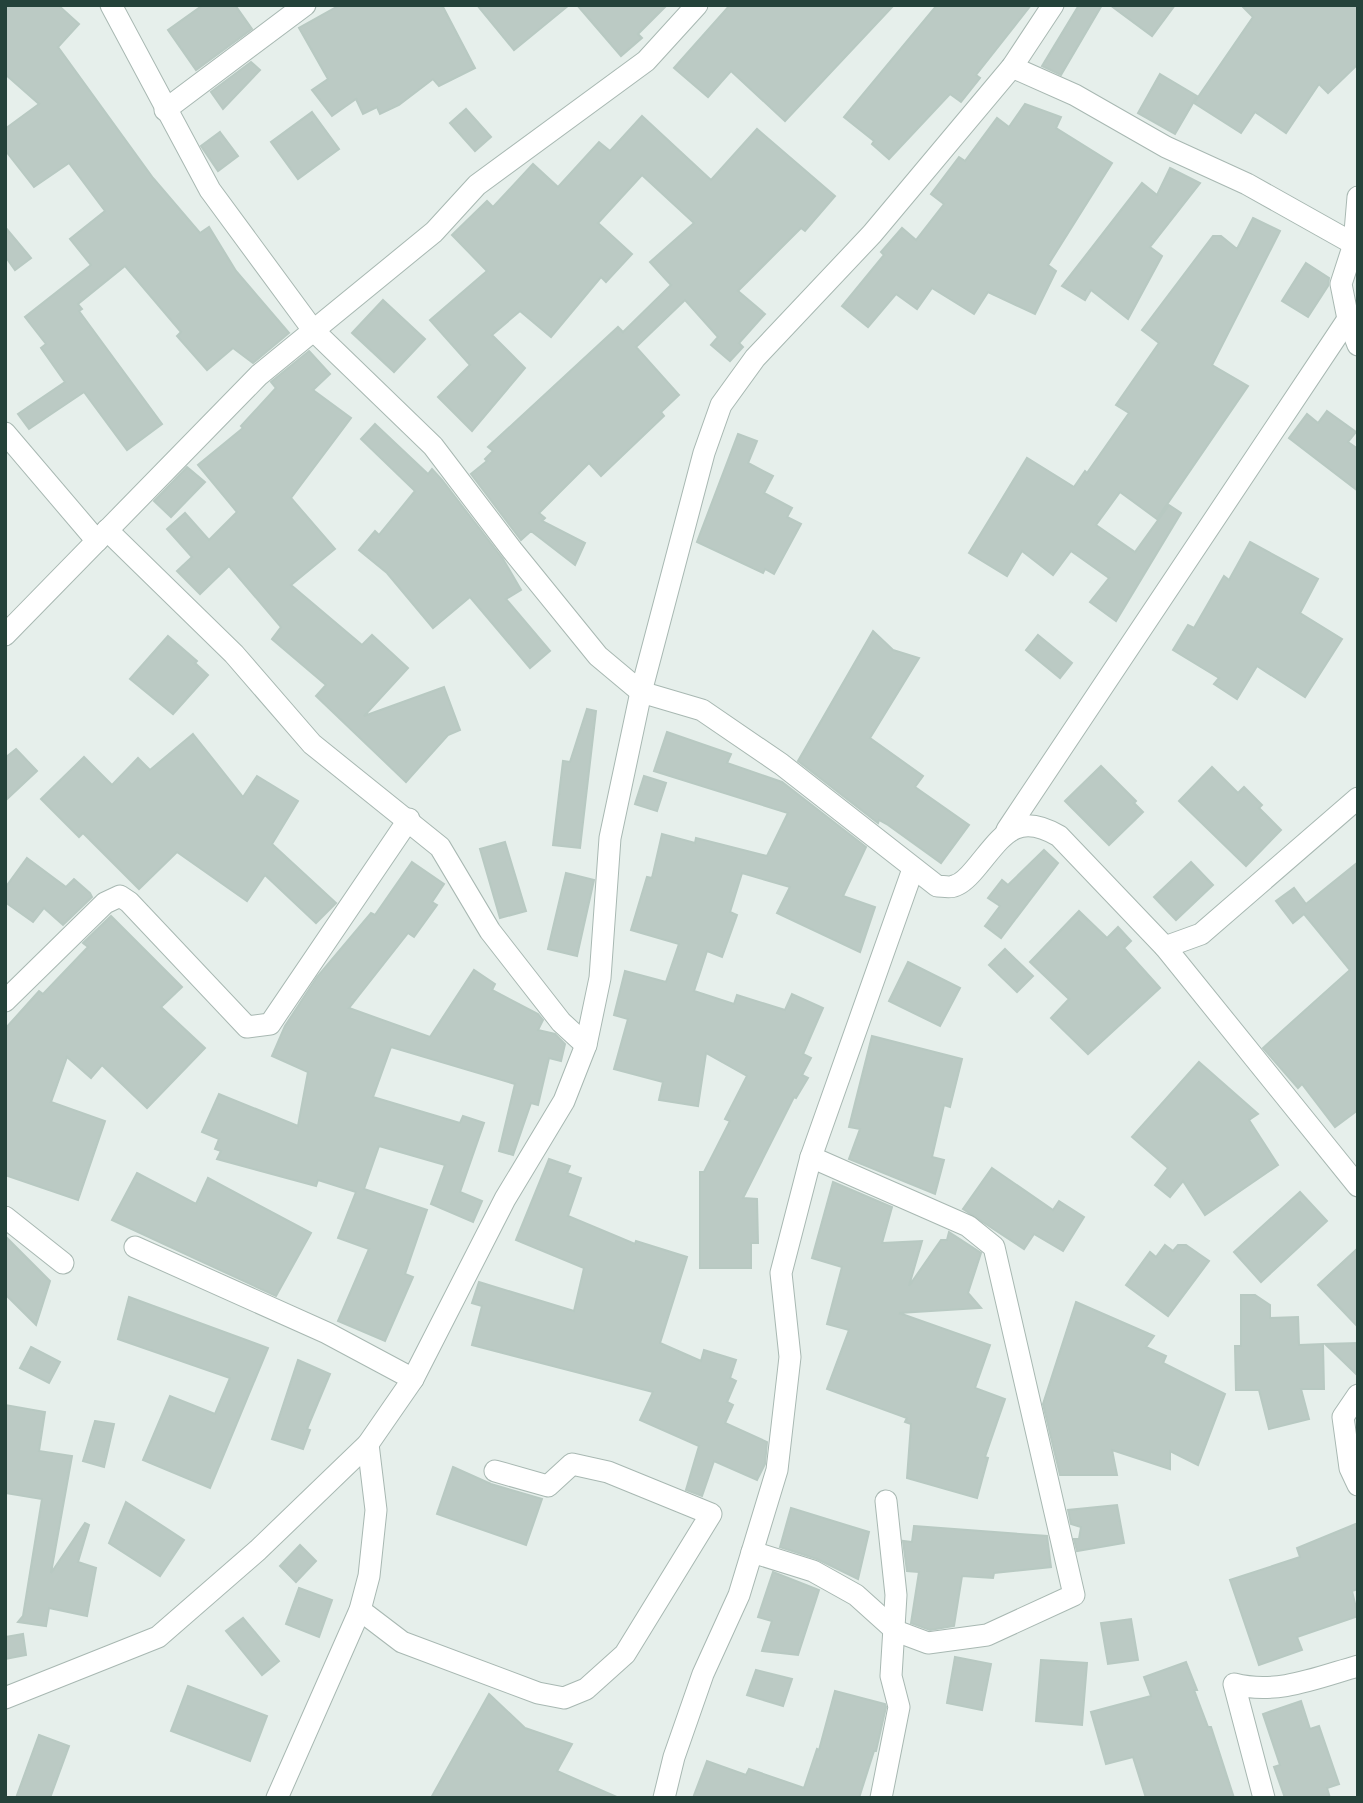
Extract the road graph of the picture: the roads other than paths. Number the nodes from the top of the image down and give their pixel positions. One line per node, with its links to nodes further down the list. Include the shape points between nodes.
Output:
1 (111, 5): 6 (street)
2 (304, 5): 6 (street)
3 (697, 5): 10 (street, via 646,61 477,185 434,232)
4 (1053, 5): 5 (street)
5 (1012, 67): 8 (street, via 1247,184); 15 (street, via 872,234 755,358 721,405)
6 (165, 110): 10 (street, via 210,190)
7 (1358, 197): 8 (street)
8 (1354, 244): 9 (street, via 1341,284)
9 (1348, 319): 11 (street); 18 (street)
10 (313, 330): 13 (street, via 259,375); 15 (street, via 433,446 598,656)
11 (1358, 345)
12 (5, 433): 13 (street)
13 (102, 535): 14 (street); 17 (street, via 234,654 312,744)
14 (5, 635)
15 (641, 692): 19 (street, via 702,710 780,764); 22 (street, via 610,838 600,978)
16 (1358, 798): 20 (street, via 1201,934)
17 (409, 819): 21 (street, via 270,1024 247,1027 120,896 105,903); 22 (street, via 440,847 491,931 561,1022)
18 (1007, 830): 19 (street, via 954,886 937,886); 20 (street, via 1035,826 1059,836)
19 (913, 869): 23 (street)
20 (1165, 947): 24 (street)
21 (5, 1001)
22 (586, 1045): 28 (street, via 564,1101 505,1199)
23 (811, 1157): 34 (street, via 781,1273 790,1357 777,1470); 36 (street, via 968,1226 994,1247 1074,1594 987,1635 928,1643)
24 (1358, 1186)
25 (5, 1217): 27 (street)
26 (135, 1247): 28 (street, via 327,1333)
27 (63, 1263)
28 (413, 1379): 30 (street)
29 (1358, 1395): 32 (street, via 1343,1417 1350,1468)
30 (368, 1444): 35 (street, via 376,1510 369,1576); 38 (street, via 258,1550 158,1637)
31 (495, 1471): 35 (street, via 548,1486 572,1464 608,1472 711,1514 625,1654 586,1689 565,1698 538,1693 402,1642)
32 (1358, 1485)
33 (886, 1502): 36 (street)
34 (752, 1552): 36 (street, via 813,1571 856,1595); 40 (street, via 739,1595 695,1698)
35 (360, 1610): 39 (street)
36 (896, 1631): 41 (street, via 891,1676 899,1707)
37 (1358, 1666): 42 (street, via 1278,1689 1234,1684)
38 (5, 1698)
39 (277, 1798)
40 (664, 1798)
41 (881, 1798)
42 (1264, 1798)

